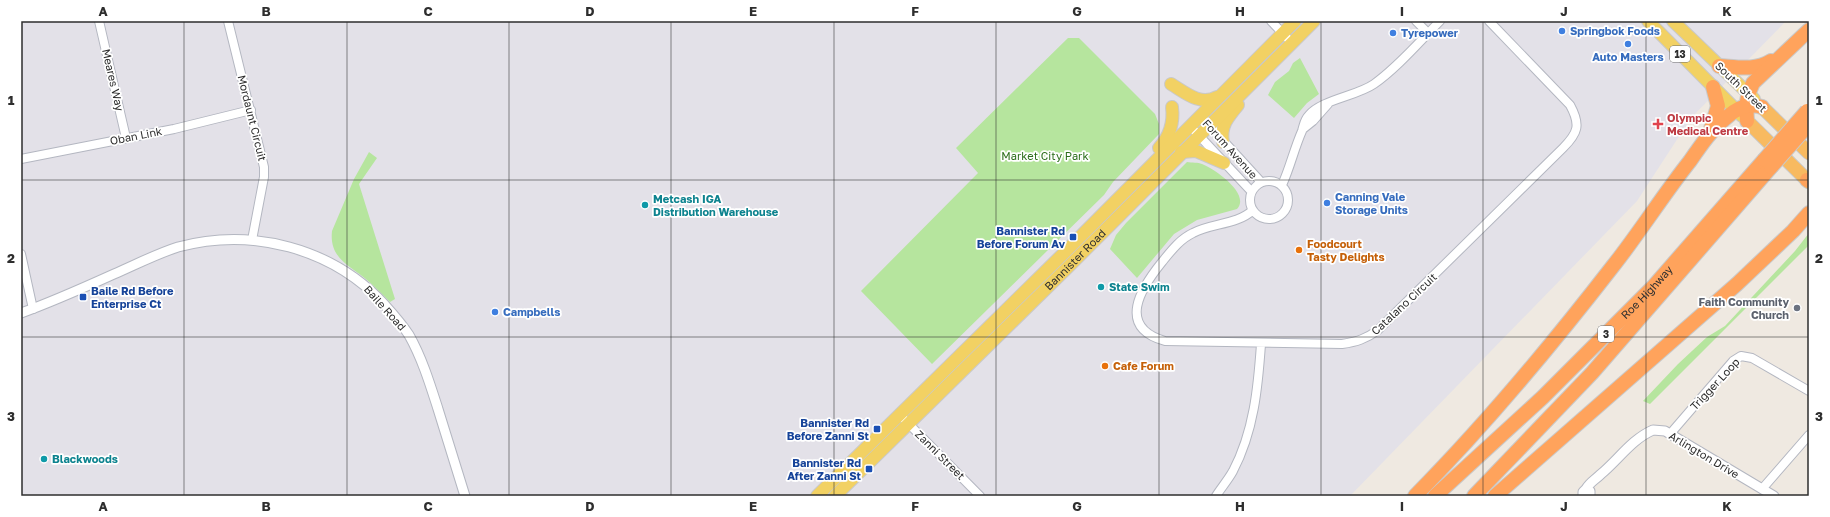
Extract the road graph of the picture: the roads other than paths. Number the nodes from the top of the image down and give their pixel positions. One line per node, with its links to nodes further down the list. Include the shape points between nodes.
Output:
1 (99, 21): 32 (street, Meares Way)
2 (228, 21): 24 (street, Mordaunt Circuit)
3 (1271, 21): 12 (street)
4 (1295, 21): 12 (main road, Bannister Road)
5 (1314, 21): 14 (main road, Bannister Road)
6 (1416, 21): 13 (street)
7 (1440, 21): 13 (street)
8 (1489, 21): 52 (street, Catalano Circuit, via 1570,106 1576,115 1577,123 1573,137 1394,316 1368,338 1342,344)
9 (1648, 21): 18 (main road, South Street / 13)
10 (1673, 21): 16 (main road, South Street / 13)
11 (1809, 30): 15 (highway)
12 (1283, 33): 14 (street); 20 (main road, Bannister Road)
13 (1428, 33): 42 (street, via 1374,84 1319,106 1310,113 1304,121)
14 (1292, 43): 19 (main road, Bannister Road)
15 (1784, 53): 16 (highway, via 1758,67); 21 (highway, via 1752,83)
16 (1719, 66): 21 (main road, South Street / 13)
17 (1171, 84): 20 (main road, via 1196,99 1205,101)
18 (1713, 87): 21 (main road, South Street / 13); 31 (highway, via 1718,106)
19 (1242, 92): 28 (main road, Bannister Road); 33 (main road, via 1243,99 1223,126)
20 (1221, 94): 26 (main road, Bannister Road)
21 (1743, 103): 23 (highway); 27 (highway); 31 (highway)
22 (1172, 107): 37 (main road, via 1172,126 1156,151)
23 (1762, 107): 35 (highway, South Street)
24 (251, 110): 32 (street, Oban Link); 48 (street, Mordaunt Circuit, via 264,167)
25 (1808, 114): 39 (highway, Roe Highway / 3, bridge)
26 (1200, 115): 28 (street, Forum Avenue); 29 (main road, Bannister Road)
27 (1747, 121): 40 (highway, South Street)
28 (1209, 125): 30 (main road, Bannister Road); 33 (street, Forum Avenue)
29 (1190, 126): 30 (street, Forum Avenue); 37 (main road, Bannister Road)
30 (1199, 135): 34 (main road, Bannister Road); 38 (street, Forum Avenue)
31 (1708, 136): 65 (highway, via 1614,265 1539,358 1460,450)
32 (126, 138): 36 (street, Oban Link)
33 (1223, 142): 41 (street, Forum Avenue)
34 (1181, 152): 38 (main road, via 1196,151); 55 (main road, Bannister Road)
35 (1809, 153)
36 (21, 159)
37 (1153, 162): 54 (main road, Bannister Road)
38 (1224, 163): 43 (street, Forum Avenue)
39 (1768, 163): 66 (highway, Roe Highway / 3, via 1653,287 1542,397); 67 (highway, Roe Highway / 3, via 1592,373)
40 (1808, 181)
41 (1261, 182): 42 (street, via 1272,180); 43 (street)
42 (1282, 185): 44 (street, via 1288,196 1288,203 1282,214 1276,218 1263,218)
43 (1251, 191): 44 (street, via 1249,201)
44 (1252, 210): 52 (street, Catalano Circuit, via 1247,216 1192,233 1179,243 1144,286 1138,301 1137,316 1145,331 1152,337 1164,341)
45 (1809, 213): 47 (highway)
46 (1809, 221): 47 (highway)
47 (1793, 231): 68 (highway, via 1656,356)
48 (252, 240): 50 (street, Baile Road, via 224,239 178,247); 60 (street, Baile Road, via 292,247 339,267 360,281 397,318 425,369)
49 (21, 254): 50 (street)
50 (33, 309): 51 (street, Baile Road)
51 (21, 313)
52 (1261, 344): 64 (street, via 1256,400 1244,446 1232,472)
53 (1809, 391): 56 (street, Trigger Loop, via 1752,358 1741,356)
54 (899, 414): 55 (street, Zanni Street); 61 (main road, Bannister Road)
55 (909, 423): 62 (main road, Bannister Road); 63 (street, Zanni Street)
56 (1670, 434): 58 (street, Arlington Drive); 59 (street, Arlington Drive, via 1653,430 1646,433 1600,476 1591,481)
57 (1809, 434): 58 (street)
58 (1762, 489): 69 (street, Arlington Drive)
59 (1586, 494)
60 (465, 496)
61 (817, 496)
62 (835, 496)
63 (980, 496)
64 (1216, 496)
65 (1415, 496)
66 (1435, 496)
67 (1474, 496)
68 (1495, 496)
69 (1774, 496)

